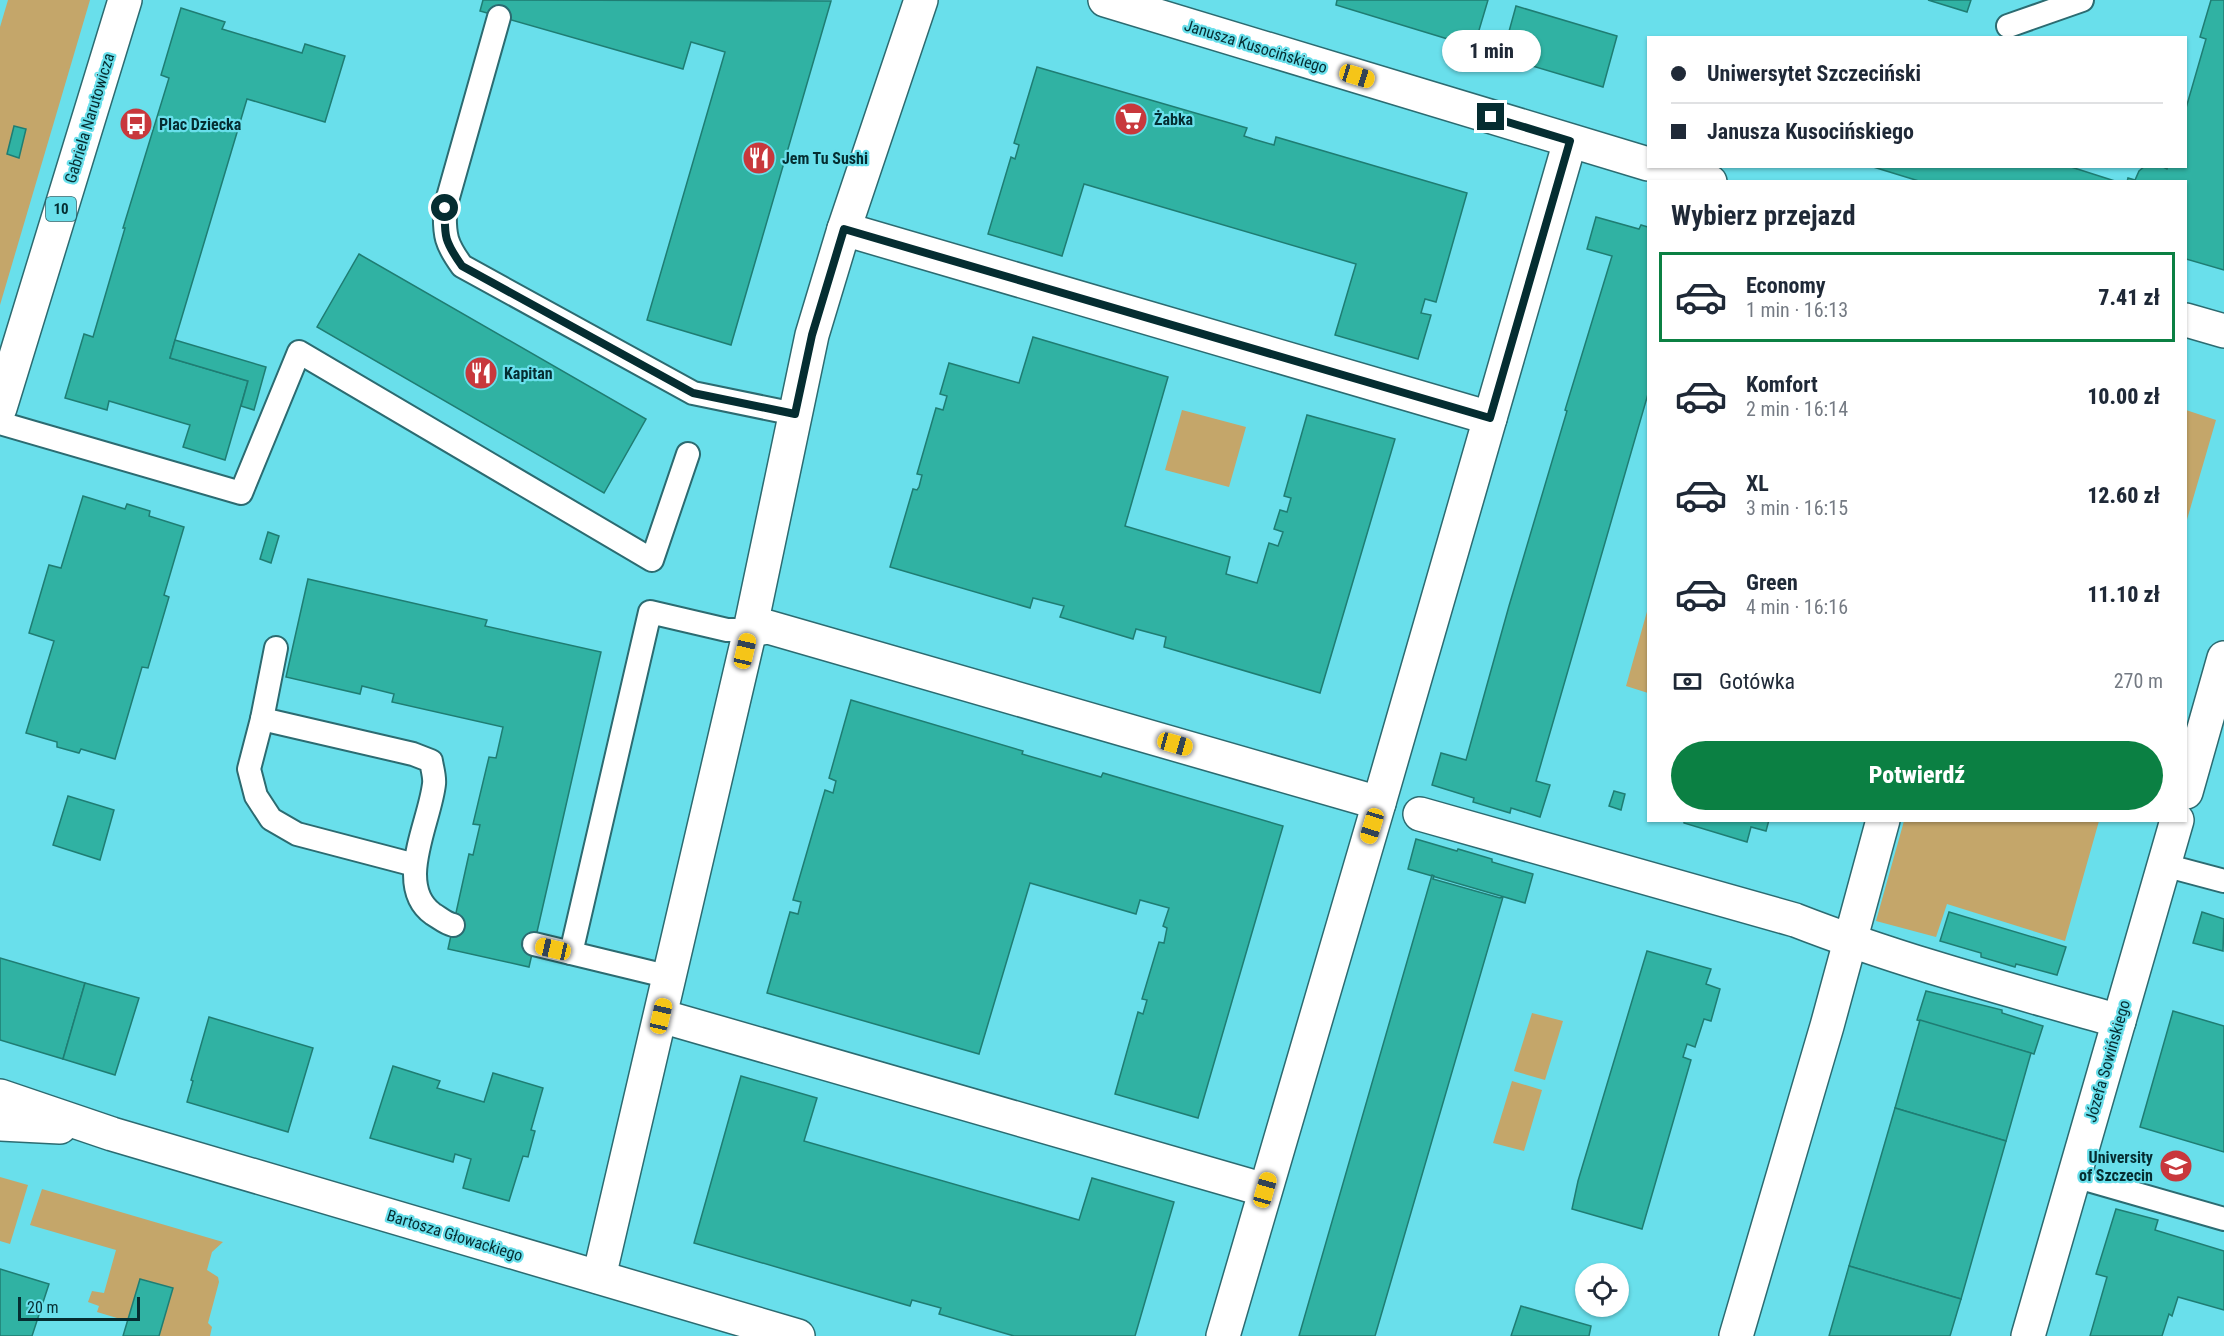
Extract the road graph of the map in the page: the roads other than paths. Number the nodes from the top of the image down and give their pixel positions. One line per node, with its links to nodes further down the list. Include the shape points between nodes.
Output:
1 (125, 0): 14 (street, Gabriela Narutowicza / 10)
2 (921, 0): 11 (street)
3 (1105, 0): 7 (street, Janusza Kusocińskiego)
4 (2082, 0): 6 (lane)
5 (499, 17): 15 (lane, via 445,208 448,247 462,266 693,393)
6 (2008, 26)
7 (1570, 141): 8 (street, Janusza Kusocińskiego); 16 (street)
8 (1647, 164)
9 (1664, 168): 10 (street)
10 (1704, 180)
11 (844, 229): 15 (street, via 812,335); 16 (street)
12 (2187, 320): 13 (street)
13 (2224, 331)
14 (0, 408)
15 (795, 414): 19 (street)
16 (1490, 418): 24 (street)
17 (0, 423): 18 (lane, via 241,493 299,352 652,560)
18 (688, 454)
19 (750, 630): 24 (street, via 768,627); 34 (lane, via 727,630 650,612); 35 (street)
20 (276, 648): 22 (lane)
21 (2224, 658): 23 (street)
22 (262, 719): 28 (lane, via 249,769 256,796 271,819 297,834); 28 (lane, via 431,761 434,783)
23 (2187, 788)
24 (1379, 803): 42 (street)
25 (1420, 814): 32 (street, via 1795,920)
26 (1882, 822): 32 (street)
27 (2176, 822): 29 (street, Józefa Sowińskiego)
28 (415, 865): 31 (lane, via 415,887 425,908)
29 (2164, 865): 30 (lane); 37 (street, Józefa Sowińskiego)
30 (2224, 881)
31 (453, 925)
32 (1849, 942): 37 (street); 47 (street)
33 (534, 944): 34 (lane)
34 (571, 953): 35 (lane)
35 (670, 977): 36 (street)
36 (661, 1016): 42 (street); 44 (street)
37 (2119, 1021): 41 (street, Józefa Sowińskiego)
38 (0, 1096): 40 (street, Bartosza Głowackiego)
39 (0, 1124): 40 (street, Bartosza Głowackiego)
40 (112, 1134): 44 (street, Bartosza Głowackiego)
41 (2074, 1176): 43 (lane); 48 (street, Józefa Sowińskiego)
42 (1265, 1190): 46 (street)
43 (2224, 1219)
44 (599, 1277): 45 (street, Bartosza Głowackiego)
45 (798, 1336)
46 (1222, 1336)
47 (1736, 1336)
48 (2028, 1336)

